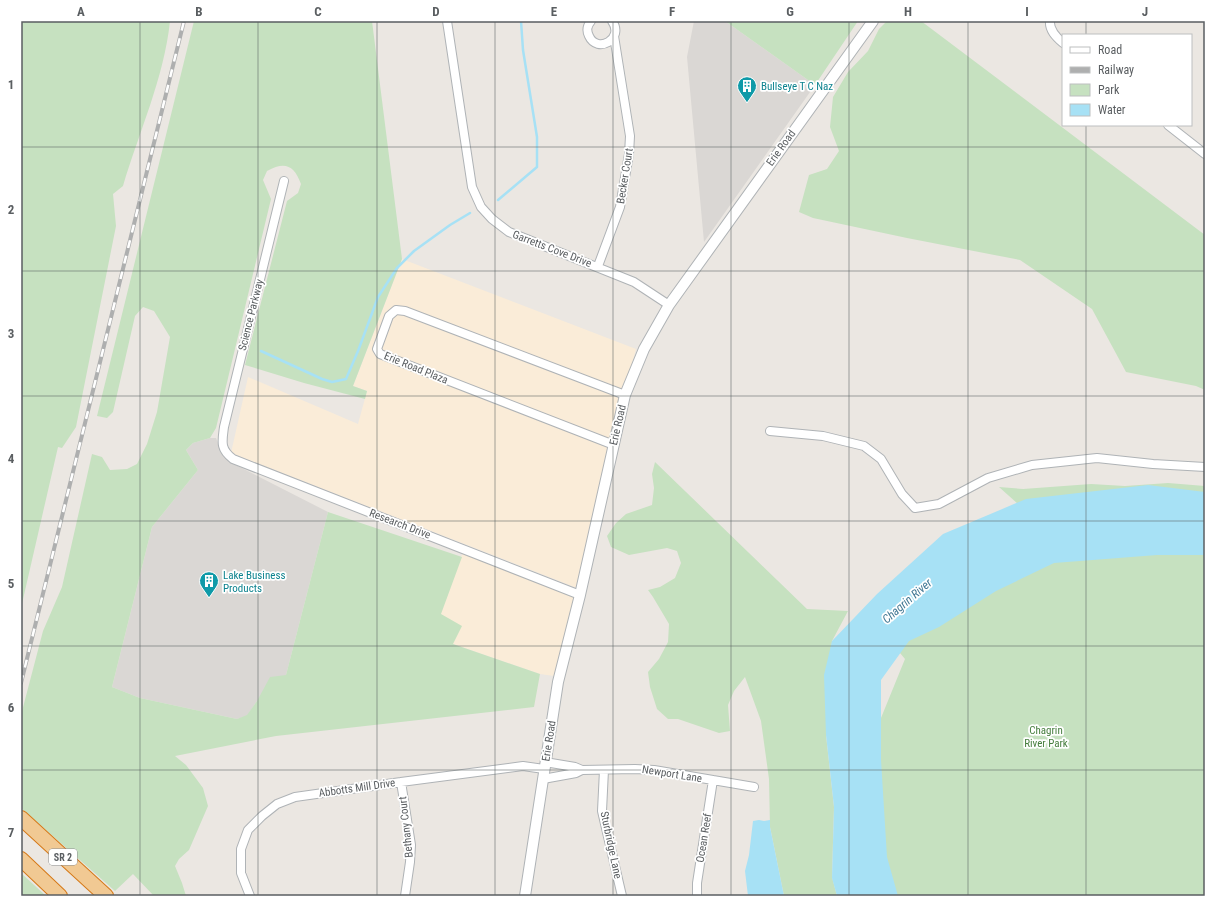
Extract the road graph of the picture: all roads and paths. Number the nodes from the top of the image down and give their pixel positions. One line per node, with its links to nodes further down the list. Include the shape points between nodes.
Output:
1 (447, 21): 11 (street, Garretts Cove Drive, via 472,187 481,206 508,232)
2 (591, 21): 6 (street, via 587,29 593,42 603,44)
3 (612, 21): 6 (street, Becker Court, via 615,27)
4 (873, 21): 12 (street, Erie Road)
5 (1050, 21): 7 (street, via 1053,33)
6 (614, 36): 11 (street, Becker Court, via 630,136 630,154 620,207)
7 (1062, 41)
8 (1169, 126): 9 (street)
9 (1205, 154)
10 (284, 181): 16 (street, Science Parkway, via 224,427)
11 (598, 266): 12 (street, Garretts Cove Drive, via 634,282)
12 (669, 305): 13 (street, Erie Road, via 644,349)
13 (625, 395): 15 (street, Erie Road); 15 (street, Erie Road Plaza, via 396,310 389,316 377,349 380,354)
14 (770, 431): 17 (street, via 823,436 864,446 881,459 902,494 915,508 938,504 988,478 1032,465 1097,458)
15 (614, 445): 18 (street, Erie Road)
16 (223, 449): 18 (street, Research Drive, via 233,459)
17 (1205, 468)
18 (580, 595): 19 (street, Erie Road, via 558,682)
19 (544, 770): 20 (street, Abbotts Mill Drive, via 575,767); 20 (street, Newport Lane, via 576,773); 23 (street, Abbotts Mill Drive, via 523,766); 31 (street, Erie Road)
20 (582, 770): 21 (street, Newport Lane)
21 (604, 770): 22 (street, Newport Lane, via 654,770); 32 (street, Sturbridge Lane, via 602,811)
22 (713, 780): 24 (street, Newport Lane); 33 (street, Ocean Reef)
23 (401, 782): 29 (street, Abbotts Mill Drive, via 294,797 277,804 248,830 241,849 241,873); 30 (street, Bethany Court, via 411,845)
24 (754, 787)
25 (21, 818): 28 (highway, SR 2)
26 (21, 859): 27 (highway, SR 2)
27 (60, 896)
28 (106, 896)
29 (250, 896)
30 (405, 896)
31 (524, 896)
32 (622, 896)
33 (697, 896)

